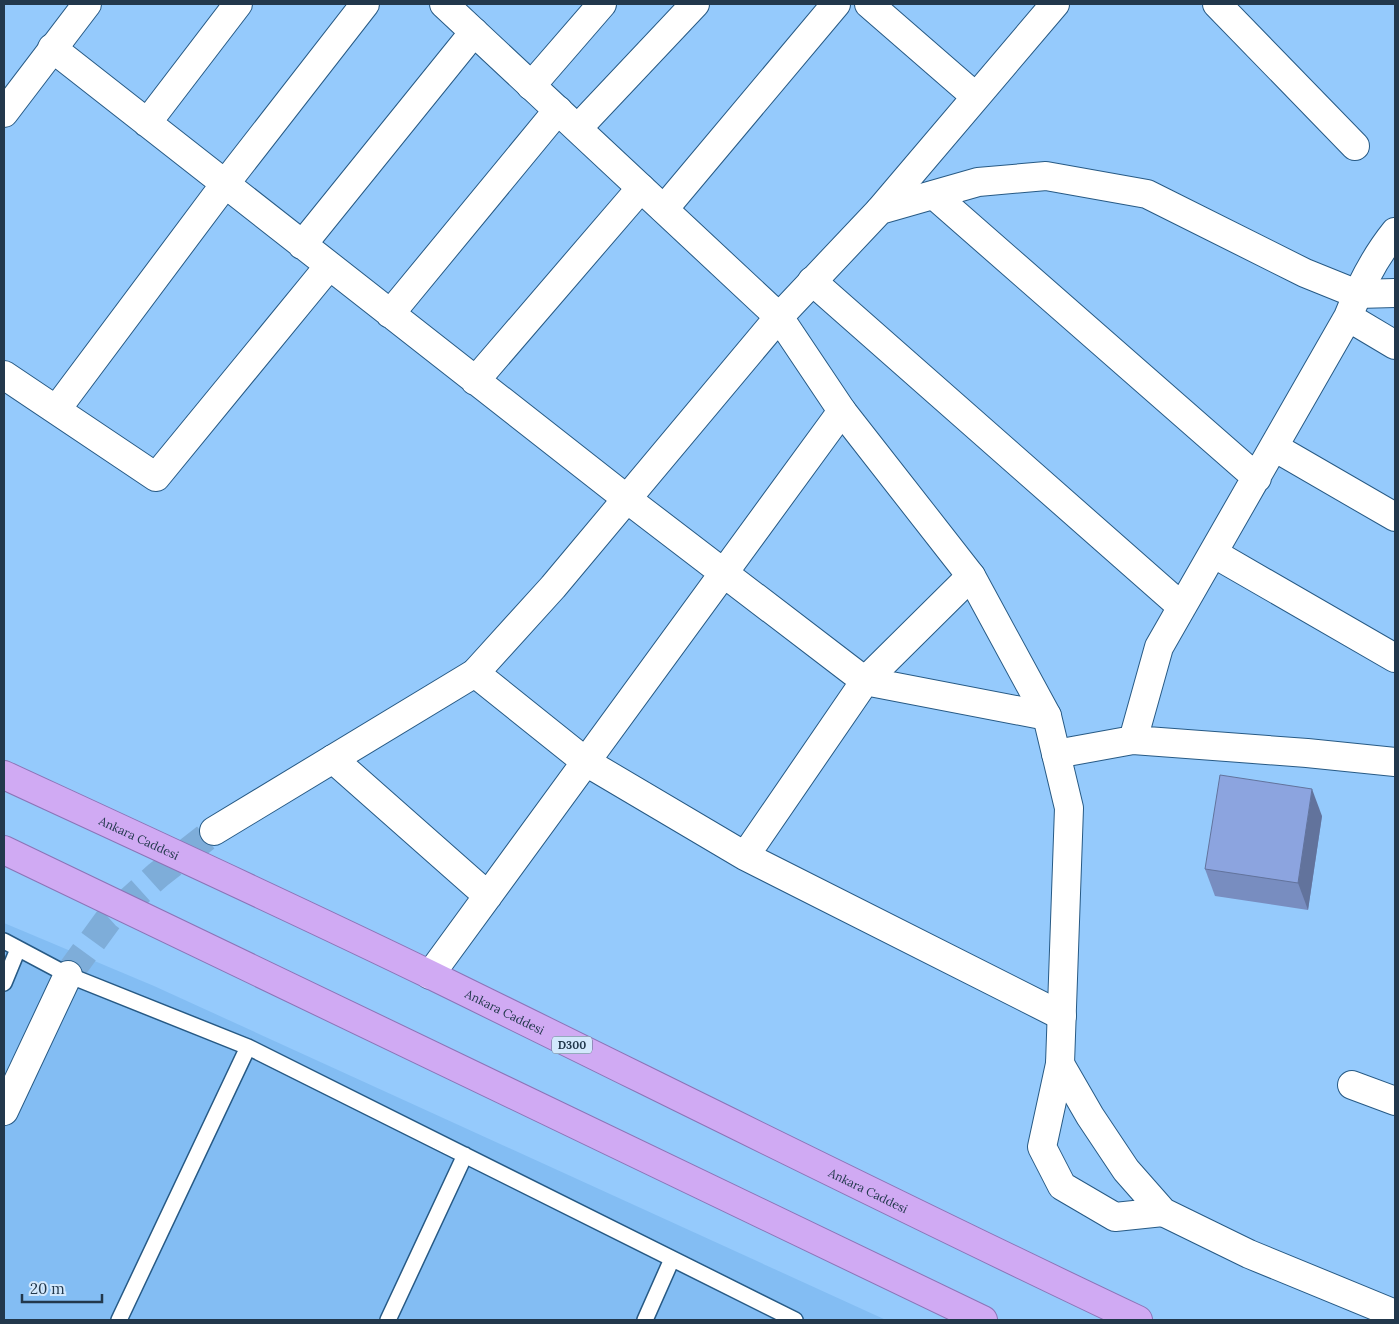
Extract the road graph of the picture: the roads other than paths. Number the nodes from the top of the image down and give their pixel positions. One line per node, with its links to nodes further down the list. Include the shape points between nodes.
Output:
1 (87, 4): 12 (street)
2 (238, 4): 17 (street)
3 (365, 4): 20 (street)
4 (444, 4): 11 (street)
5 (602, 4): 13 (street)
6 (695, 4): 18 (street)
7 (836, 4): 23 (street)
8 (870, 4): 14 (street)
9 (1056, 4): 14 (street)
10 (1218, 4): 19 (street)
11 (474, 32): 13 (street); 26 (street)
12 (52, 48): 16 (street); 17 (street)
13 (531, 86): 15 (street)
14 (976, 97): 24 (street)
15 (558, 110): 18 (street); 31 (street)
16 (4, 113)
17 (147, 122): 20 (street)
18 (578, 128): 21 (street)
19 (1355, 146)
20 (225, 184): 26 (street); 36 (street)
21 (641, 188): 23 (street); 35 (street)
22 (934, 195): 24 (street); 30 (street, via 978,182 1046,176 1147,194 1305,273); 39 (street)
23 (664, 209): 32 (street)
24 (880, 210): 28 (street)
25 (1395, 232): 30 (street, via 1379,252)
26 (302, 245): 27 (street)
27 (329, 266): 31 (street); 36 (street, via 156,477)
28 (812, 281): 32 (street); 45 (street)
29 (1395, 293): 30 (street)
30 (1352, 306): 33 (street); 38 (street)
31 (390, 314): 35 (street)
32 (779, 317): 37 (street); 40 (street)
33 (1395, 345)
34 (4, 375): 36 (street)
35 (475, 381): 40 (street)
36 (56, 410)
37 (842, 411): 43 (street); 44 (street)
38 (1274, 447): 39 (street); 41 (street)
39 (1256, 478): 42 (street)
40 (627, 500): 43 (street); 47 (street)
41 (1395, 516)
42 (1214, 553): 45 (street); 46 (street)
43 (724, 574): 48 (street); 53 (street)
44 (972, 576): 48 (street); 49 (street)
45 (1182, 607): 50 (street, via 1159,647)
46 (1395, 658)
47 (475, 673): 52 (street); 53 (street)
48 (865, 681): 49 (street); 58 (street)
49 (1047, 716): 51 (street)
50 (1133, 740): 51 (street); 54 (street)
51 (1056, 754): 65 (street, via 1069,808)
52 (333, 759): 56 (street); 59 (street)
53 (586, 762): 58 (street); 59 (street)
54 (1395, 762)
55 (4, 775): 63 (highway, Ankara Caddesi / D300)
56 (214, 831)
57 (4, 850): 75 (highway)
58 (745, 856): 65 (street)
59 (488, 896): 63 (street)
60 (4, 941): 61 (lane)
61 (18, 949): 62 (lane); 64 (lane)
62 (68, 975): 66 (lane); 70 (street)
63 (430, 975): 80 (highway, Ankara Caddesi / D300)
64 (4, 983)
65 (1062, 1016): 67 (street)
66 (248, 1047): 71 (lane); 76 (lane)
67 (1060, 1064): 72 (street, via 1126,1170); 72 (street, via 1042,1147 1062,1186 1115,1217)
68 (1352, 1085): 69 (street)
69 (1395, 1101)
70 (4, 1111)
71 (464, 1155): 73 (lane); 77 (lane)
72 (1163, 1212): 74 (street, via 1249,1254)
73 (672, 1259): 78 (lane); 79 (lane)
74 (1395, 1314)
75 (972, 1318)
76 (119, 1320)
77 (388, 1320)
78 (644, 1320)
79 (795, 1320)
80 (1138, 1320)

